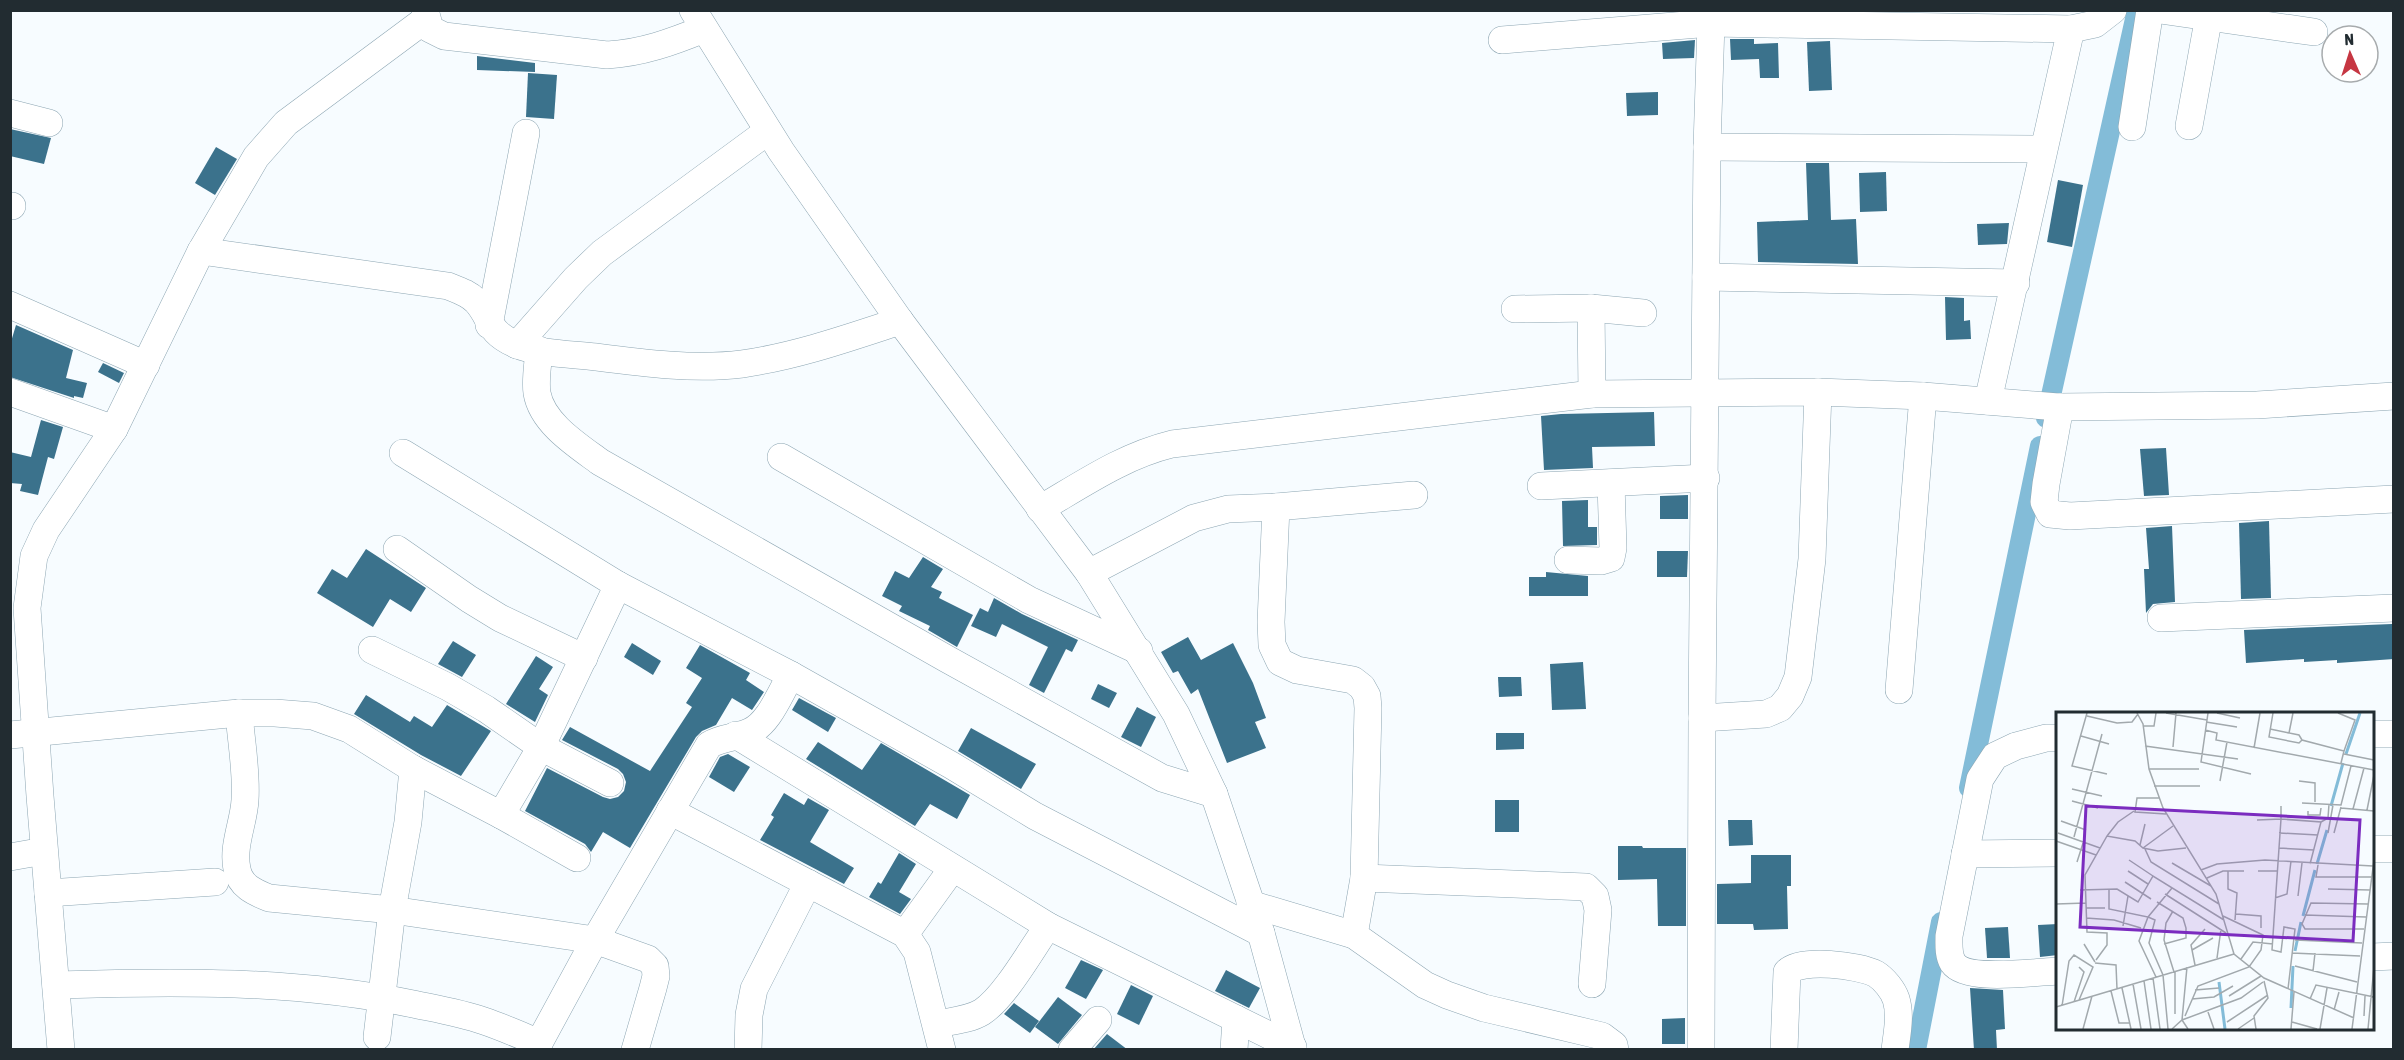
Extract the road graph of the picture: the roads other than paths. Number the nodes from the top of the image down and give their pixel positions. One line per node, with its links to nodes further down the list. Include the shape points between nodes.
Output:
1 (2113, 10): 8 (street, via 2095,24)
2 (2150, 10): 14 (street)
3 (2160, 10): 4 (street)
4 (2210, 13): 9 (street); 13 (street)
5 (426, 15): 7 (street, via 430,29 444,36 607,55 656,48); 19 (street, via 286,123 256,158)
6 (1711, 17): 8 (street); 10 (street); 17 (street)
7 (699, 20): 15 (street)
8 (2071, 29): 18 (street)
9 (2314, 32)
10 (1502, 40)
11 (10, 113): 12 (street)
12 (49, 123)
13 (2189, 126)
14 (2132, 128)
15 (768, 131): 26 (street); 28 (street, via 602,253 576,278)
16 (526, 133): 27 (street)
17 (1707, 147): 18 (street); 20 (street)
18 (2043, 149): 21 (street)
19 (201, 251): 27 (street, via 448,286 477,302); 29 (street)
20 (1707, 277): 21 (street); 33 (street)
21 (2016, 283): 36 (street)
22 (10, 305): 29 (street)
23 (1591, 308): 24 (street); 25 (street); 32 (street)
24 (1515, 309)
25 (1643, 313)
26 (900, 321): 28 (street, via 814,350 740,364 652,364); 47 (street)
27 (489, 324): 28 (street, via 501,337)
28 (528, 348): 69 (street, via 540,405 575,444 600,462 1162,778)
29 (146, 365): 38 (street)
30 (10, 392): 38 (street)
31 (1818, 392): 33 (street); 34 (street); 60 (street, via 1812,559 1798,677 1780,708 1766,714)
32 (1592, 394): 33 (street); 47 (street, via 1172,444 1122,461)
33 (1706, 394): 41 (street)
34 (1923, 396): 36 (street); 58 (street)
35 (2394, 396): 37 (street, via 2257,405)
36 (1998, 402): 37 (street)
37 (2059, 407): 45 (street, via 2044,502 2050,513 2070,516)
38 (114, 429): 61 (street, via 46,530 34,556 27,608)
39 (403, 453): 51 (street)
40 (781, 457): 55 (street, via 1029,600)
41 (1706, 478): 42 (street); 60 (street)
42 (1611, 483): 43 (street); 49 (street, via 1611,558)
43 (1541, 486)
44 (1414, 495): 46 (street)
45 (2394, 499)
46 (1276, 507): 50 (street, via 1228,509 1194,518); 80 (street, via 1271,622 1272,645 1280,662 1296,670 1353,680 1367,696)
47 (1040, 509): 50 (street)
48 (398, 549): 56 (street, via 469,600)
49 (1568, 560)
50 (1089, 573): 55 (street)
51 (618, 585): 56 (street); 57 (street)
52 (2394, 608): 53 (street)
53 (2161, 618)
54 (372, 650): 66 (street, via 448,687)
55 (1139, 651): 69 (street, via 1176,714)
56 (584, 658): 66 (street)
57 (790, 675): 64 (street, via 763,723); 87 (street, via 1035,816)
58 (1899, 690)
59 (239, 713): 61 (street); 67 (street, via 313,716 349,729); 85 (street, via 245,800 237,869 242,882 252,892 269,898)
60 (1702, 718): 109 (street)
61 (23, 734): 74 (street)
62 (2374, 734): 63 (street)
63 (2394, 734)
64 (736, 735): 70 (street, via 709,745); 79 (street)
65 (2056, 738): 76 (street, via 2016,746 1995,756 1980,779)
66 (541, 747): 68 (street); 71 (street)
67 (413, 769): 71 (street); 85 (street)
68 (610, 783)
69 (1214, 794): 84 (street)
70 (670, 811): 82 (street); 90 (street)
71 (501, 815): 78 (street)
72 (2374, 849): 73 (street)
73 (2394, 849)
74 (44, 851): 77 (street); 83 (street)
75 (2056, 853): 76 (street)
76 (1965, 854): 93 (street, via 1949,936 1953,963 1964,971 1980,974)
77 (10, 857)
78 (577, 858)
79 (952, 869): 86 (street); 88 (street)
80 (1364, 878): 89 (street); 94 (street, via 1586,886 1595,896 1598,910)
81 (215, 882): 83 (street)
82 (808, 883): 88 (street); 105 (street, via 754,989 748,1015)
83 (48, 893): 95 (street)
84 (1250, 904): 87 (street); 89 (street)
85 (393, 910): 90 (street); 96 (street)
86 (1048, 926): 97 (street); 100 (street, via 995,1000)
87 (1261, 933): 102 (street)
88 (905, 934): 100 (street, via 917,952)
89 (1354, 935): 108 (street, via 1432,988 1484,1008 1602,1036)
90 (595, 940): 101 (street); 104 (street, via 648,959 655,966 656,976)
91 (2394, 956): 92 (street)
92 (2374, 957)
93 (2056, 970)
94 (1592, 984)
95 (56, 985): 96 (street, via 228,983 295,986); 103 (street)
96 (382, 998): 99 (street); 101 (street, via 485,1021)
97 (1236, 1019): 102 (street); 107 (street)
98 (1098, 1020): 106 (street)
99 (377, 1037)
100 (940, 1037)
101 (538, 1046)
102 (1293, 1048)
103 (61, 1050)
104 (635, 1050)
105 (748, 1050)
106 (1072, 1050)
107 (1234, 1050)
108 (1615, 1050)
109 (1701, 1050)
110 (1784, 1050): 111 (street, via 1787,972 1792,966 1806,963 1856,968 1876,975 1888,985 1896,999 1899,1019)
111 (1895, 1050)

